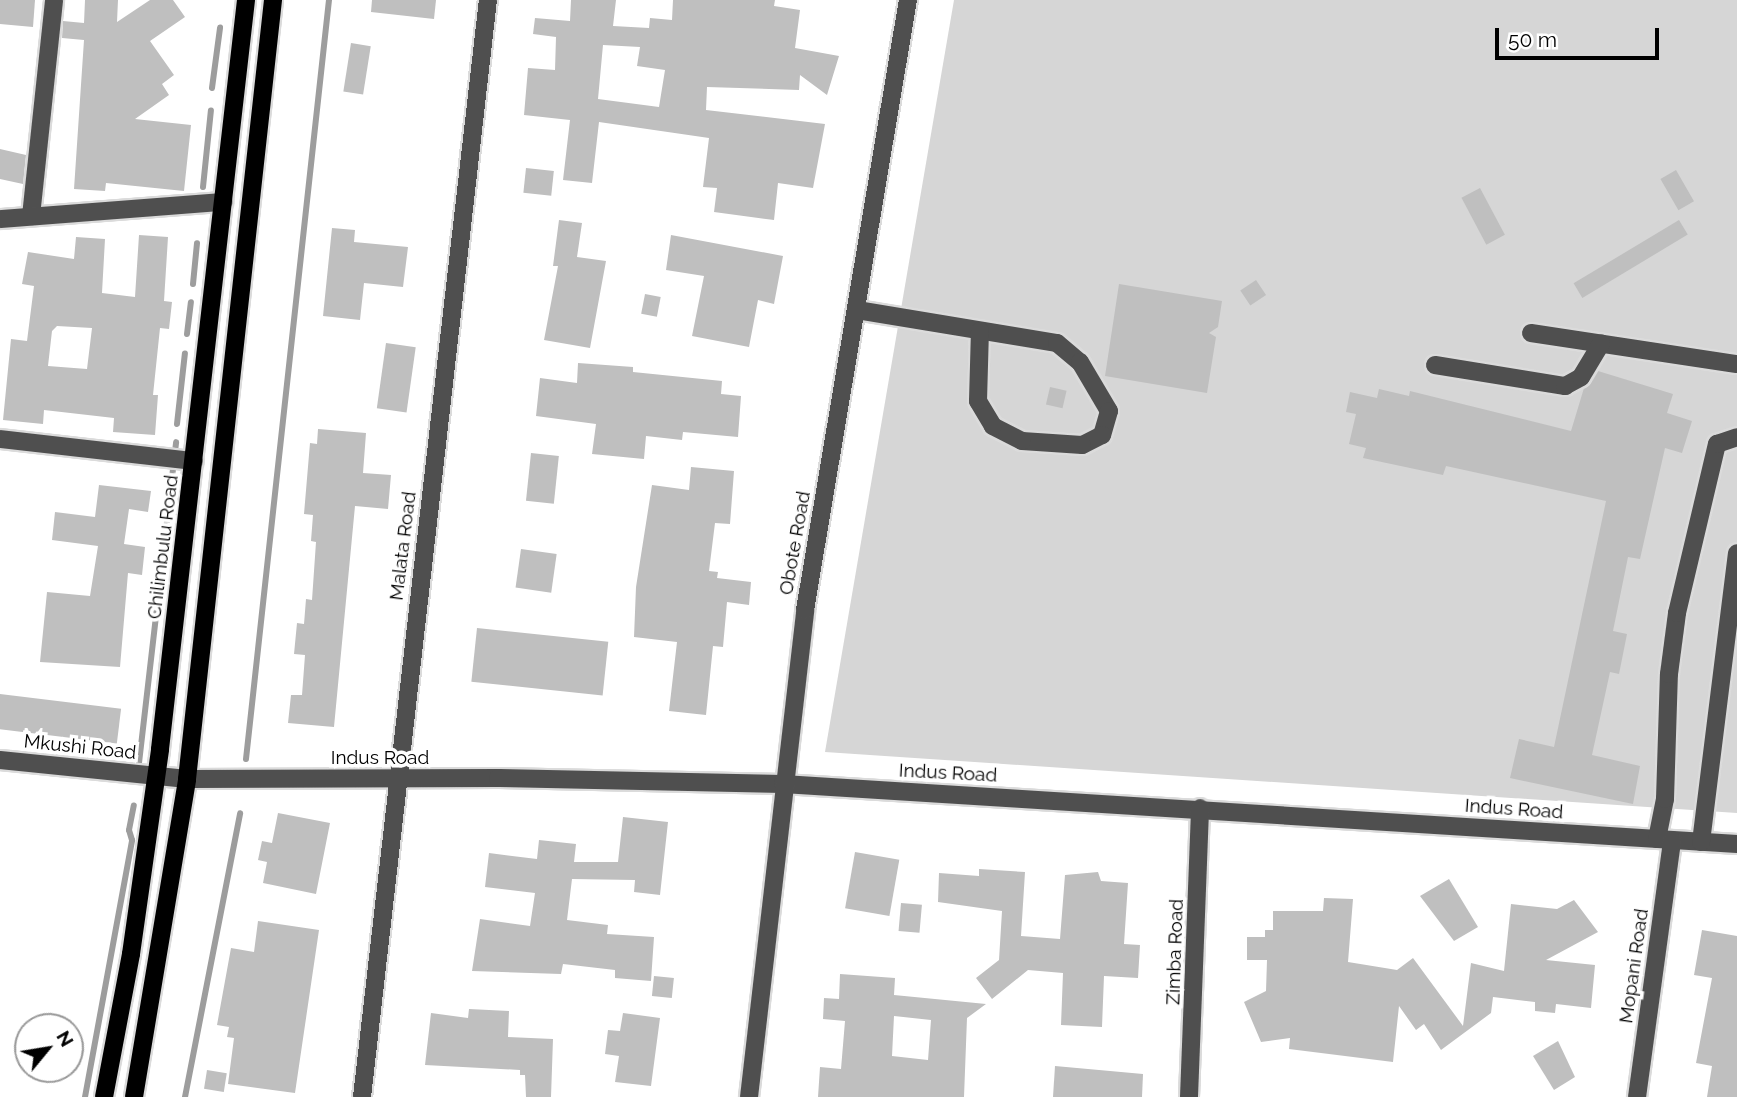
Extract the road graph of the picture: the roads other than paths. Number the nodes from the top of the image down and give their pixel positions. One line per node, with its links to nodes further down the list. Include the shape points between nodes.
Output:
1 (54, 0): 7 (street)
2 (246, 0): 6 (main road, Chilimbulu Road)
3 (273, 0): 21 (main road)
4 (488, 0): 22 (street, Malata Road)
5 (908, 0): 9 (street, Obote Road)
6 (223, 202): 7 (street); 17 (main road, Chilimbulu Road)
7 (31, 216): 8 (street)
8 (0, 219)
9 (857, 310): 10 (street); 23 (street, Obote Road, via 805,610)
10 (980, 331): 10 (street, via 978,401 993,426 1022,440 1082,445 1102,435 1109,411 1080,362 1057,343)
11 (1531, 333): 12 (street)
12 (1601, 344): 13 (street); 14 (street, via 1581,377 1565,386)
13 (1737, 364)
14 (1435, 365)
15 (1737, 437): 25 (street, Mopani Road, via 1717,444 1677,613 1669,674)
16 (0, 439): 17 (street)
17 (194, 461): 20 (main road, Chilimbulu Road)
18 (1737, 553): 26 (street)
19 (0, 760): 20 (street, Mkushi Road)
20 (156, 776): 21 (street, Indus Road); 28 (main road, Chilimbulu Road, via 131,954)
21 (187, 779): 22 (street, Indus Road); 29 (main road)
22 (397, 779): 23 (street, Indus Road); 30 (street, Malata Road)
23 (783, 784): 24 (street, Indus Road); 31 (street, Obote Road)
24 (1200, 808): 25 (street, Indus Road); 32 (street, Zimba Road)
25 (1665, 840): 26 (street, Indus Road); 33 (street, Mopani Road)
26 (1701, 842): 27 (street, Indus Road)
27 (1737, 844)
28 (104, 1097)
29 (134, 1097)
30 (362, 1097)
31 (749, 1097)
32 (1189, 1097)
33 (1637, 1097)

